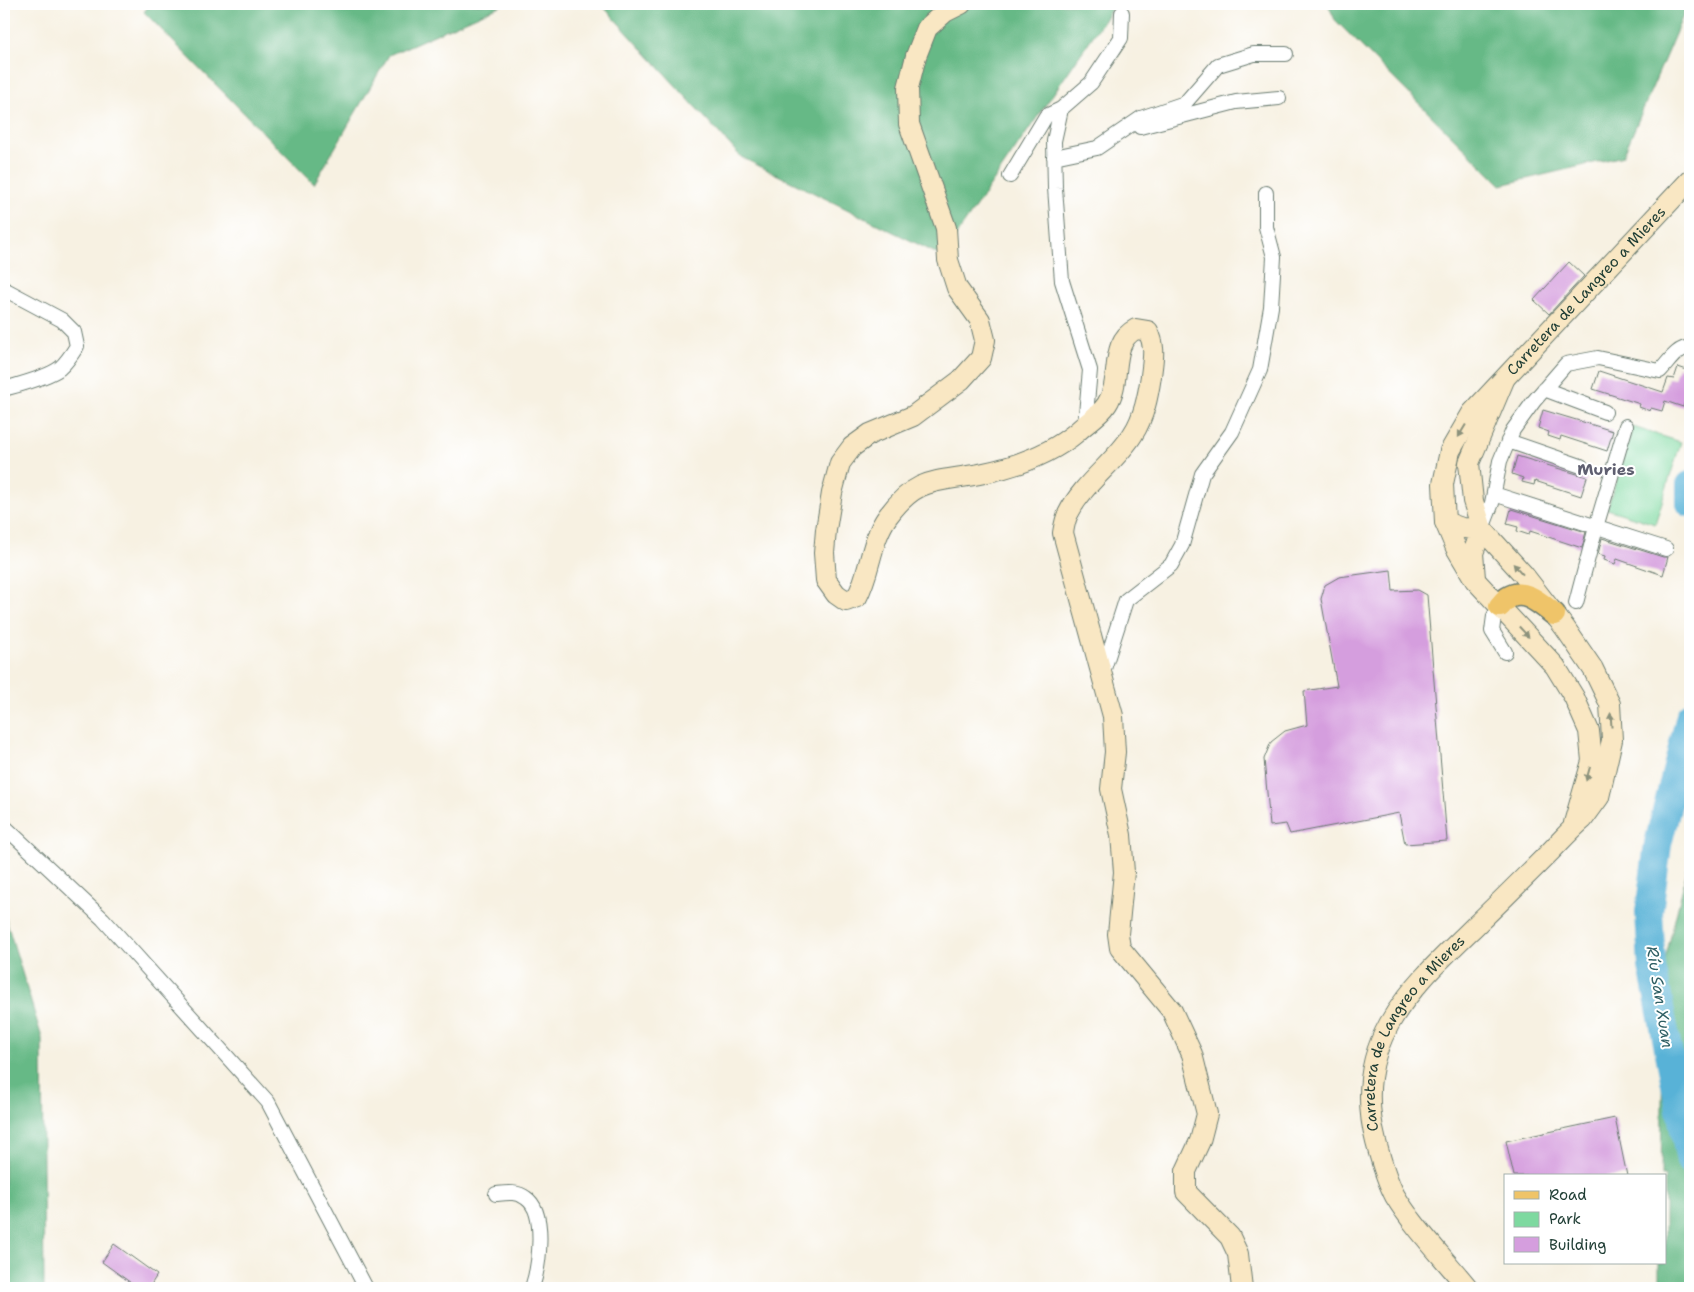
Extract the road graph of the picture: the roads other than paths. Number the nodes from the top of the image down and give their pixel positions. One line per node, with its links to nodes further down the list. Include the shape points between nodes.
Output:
1 (961, 4): 17 (street, via 945,12 927,28 908,88 909,124 946,228 948,260 956,288 980,320 985,340 981,358 961,380 940,396 913,416 870,434 852,447 840,463 826,530 826,580 846,601 857,597 866,577 878,530 904,498 917,488 932,481 984,473 1044,454)
2 (1122, 13): 5 (street, via 1122,38 1090,83)
3 (1286, 54): 6 (street, via 1254,54 1218,65 1184,104 1141,118)
4 (1279, 98): 6 (street, via 1236,102)
5 (1061, 109): 7 (street); 8 (street, via 1046,116)
6 (1122, 131): 7 (street, via 1098,148)
7 (1054, 157): 17 (street, via 1062,281 1090,370)
8 (1010, 176)
9 (1690, 180): 13 (street, Carretera de Langreo a Mieres)
10 (1266, 193): 31 (street, via 1266,227 1274,257 1271,307 1260,370 1232,432 1202,474 1182,545 1171,565 1126,600)
11 (4, 289): 14 (street, via 62,320 74,332 77,346 59,369)
12 (1690, 348): 15 (street, via 1675,352 1660,371 1598,358 1566,364)
13 (1504, 380): 22 (street, Carretera de Langreo a Mieres, one-way to 22, via 1472,413 1450,451 1443,484); 24 (street, Carretera de Langreo a Mieres, via 1469,463 1473,501)
14 (4, 389)
15 (1544, 389): 16 (street); 19 (street)
16 (1605, 412)
17 (1085, 425): 31 (street, via 1108,404 1120,346 1125,337 1136,329 1148,331 1154,344 1144,412 1133,434 1080,494 1067,515 1063,533)
18 (1626, 426): 23 (street)
19 (1508, 441): 20 (street); 21 (street, via 1500,461)
20 (1581, 466)
21 (1494, 494): 23 (street); 24 (street)
22 (1444, 522): 24 (street, via 1462,528); 26 (street, Carretera de Langreo a Mieres)
23 (1596, 527): 25 (street); 27 (street)
24 (1482, 529): 26 (street, via 1473,553); 29 (street, Carretera de Langreo a Mieres, one-way to 24)
25 (1666, 550)
26 (1475, 580): 28 (street, Carretera de Langreo a Mieres)
27 (1576, 602)
28 (1500, 606): 29 (main road, via 1509,597 1520,594 1534,599); 30 (street, via 1494,616 1492,630); 33 (street, Carretera de Langreo a Mieres, one-way to 33, via 1555,666 1590,731 1592,761)
29 (1554, 614): 33 (street, Carretera de Langreo a Mieres, one-way to 29, via 1599,797 1612,740 1610,704 1593,670)
30 (1506, 652)
31 (1102, 676): 37 (street, via 1113,716 1115,752 1111,789 1121,835 1124,872 1118,934 1120,948 1172,1011 1192,1054 1208,1114 1186,1171 1186,1192 1230,1237 1238,1254)
32 (4, 826): 35 (street, via 103,919 268,1102)
33 (1573, 827): 38 (street, Carretera de Langreo a Mieres, via 1423,977 1399,1007 1376,1052 1370,1080 1371,1124 1383,1169 1395,1196 1414,1223)
34 (496, 1194): 36 (street, via 516,1193 527,1198 539,1221 539,1249)
35 (366, 1288)
36 (532, 1288)
37 (1242, 1288)
38 (1468, 1288)

